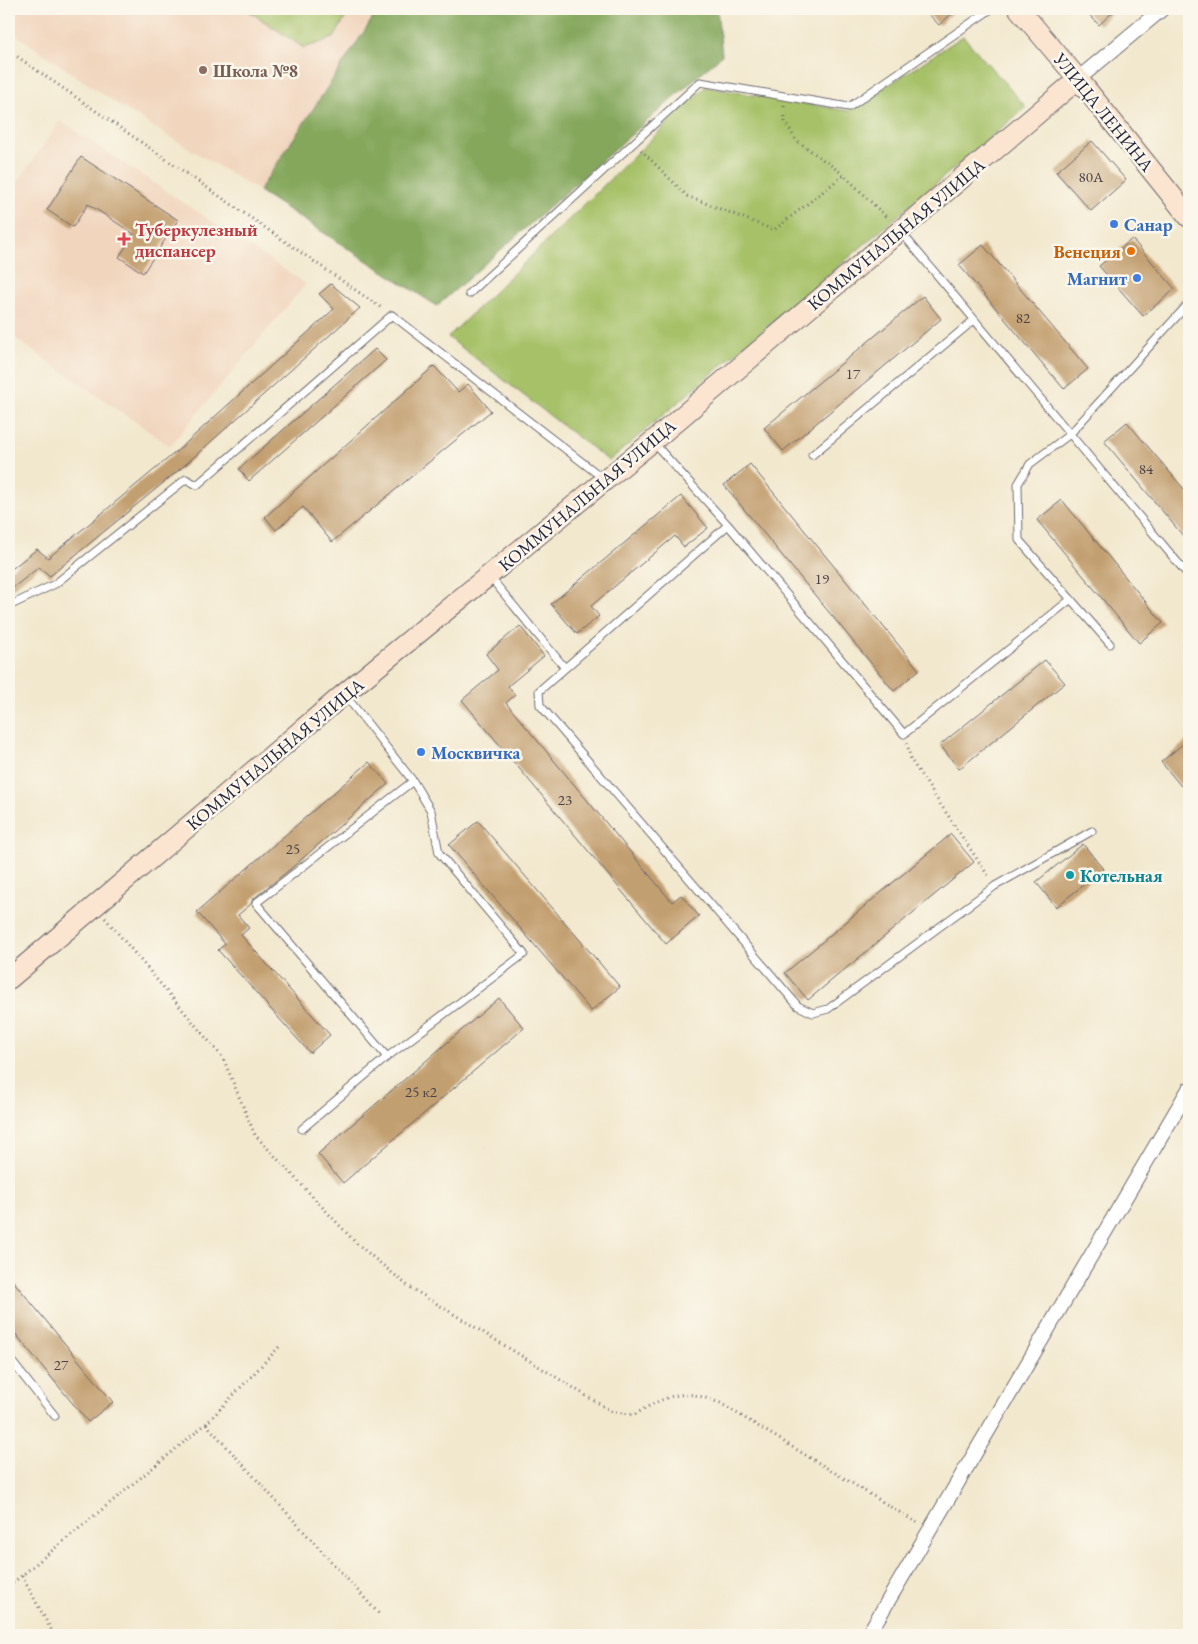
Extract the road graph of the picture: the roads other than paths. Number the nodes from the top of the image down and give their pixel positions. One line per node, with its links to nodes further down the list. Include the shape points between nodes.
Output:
1 (990, 9): 7 (lane, via 849,107 700,82)
2 (1019, 9): 4 (street, УЛИЦА ЛЕНИНА)
3 (1162, 9): 4 (street, КОММУНАЛЬНАЯ УЛИЦА)
4 (1078, 79): 5 (street, УЛИЦА ЛЕНИНА); 6 (street, КОММУНАЛЬНАЯ УЛИЦА)
5 (1189, 216)
6 (899, 230): 9 (lane); 11 (street, КОММУНАЛЬНАЯ УЛИЦА)
7 (468, 294)
8 (1189, 303): 10 (lane)
9 (974, 320): 10 (lane); 12 (lane)
10 (1070, 434): 16 (lane); 17 (lane, via 1030,464 1018,484 1020,540)
11 (653, 441): 13 (street, КОММУНАЛЬНАЯ УЛИЦА); 14 (lane)
12 (812, 455)
13 (606, 480): 15 (street, КОММУНАЛЬНАЯ УЛИЦА); 18 (lane, via 392,315 198,486 186,479 55,584)
14 (728, 525): 17 (lane, via 904,734); 20 (lane)
15 (489, 576): 20 (lane); 21 (street, КОММУНАЛЬНАЯ УЛИЦА)
16 (1189, 576)
17 (1071, 598): 19 (lane)
18 (9, 606)
19 (1110, 644)
20 (565, 668): 23 (lane, via 539,691 540,705 798,1006 813,1013 828,1009 995,886)
21 (344, 694): 22 (lane); 24 (street, КОММУНАЛЬНАЯ УЛИЦА)
22 (413, 781): 25 (lane, via 431,811 439,853 524,954); 25 (lane, via 256,903)
23 (1092, 831)
24 (9, 979)
25 (387, 1057): 27 (lane)
26 (1189, 1089): 30 (street)
27 (302, 1129)
28 (9, 1358): 29 (lane)
29 (55, 1416)
30 (868, 1635)

